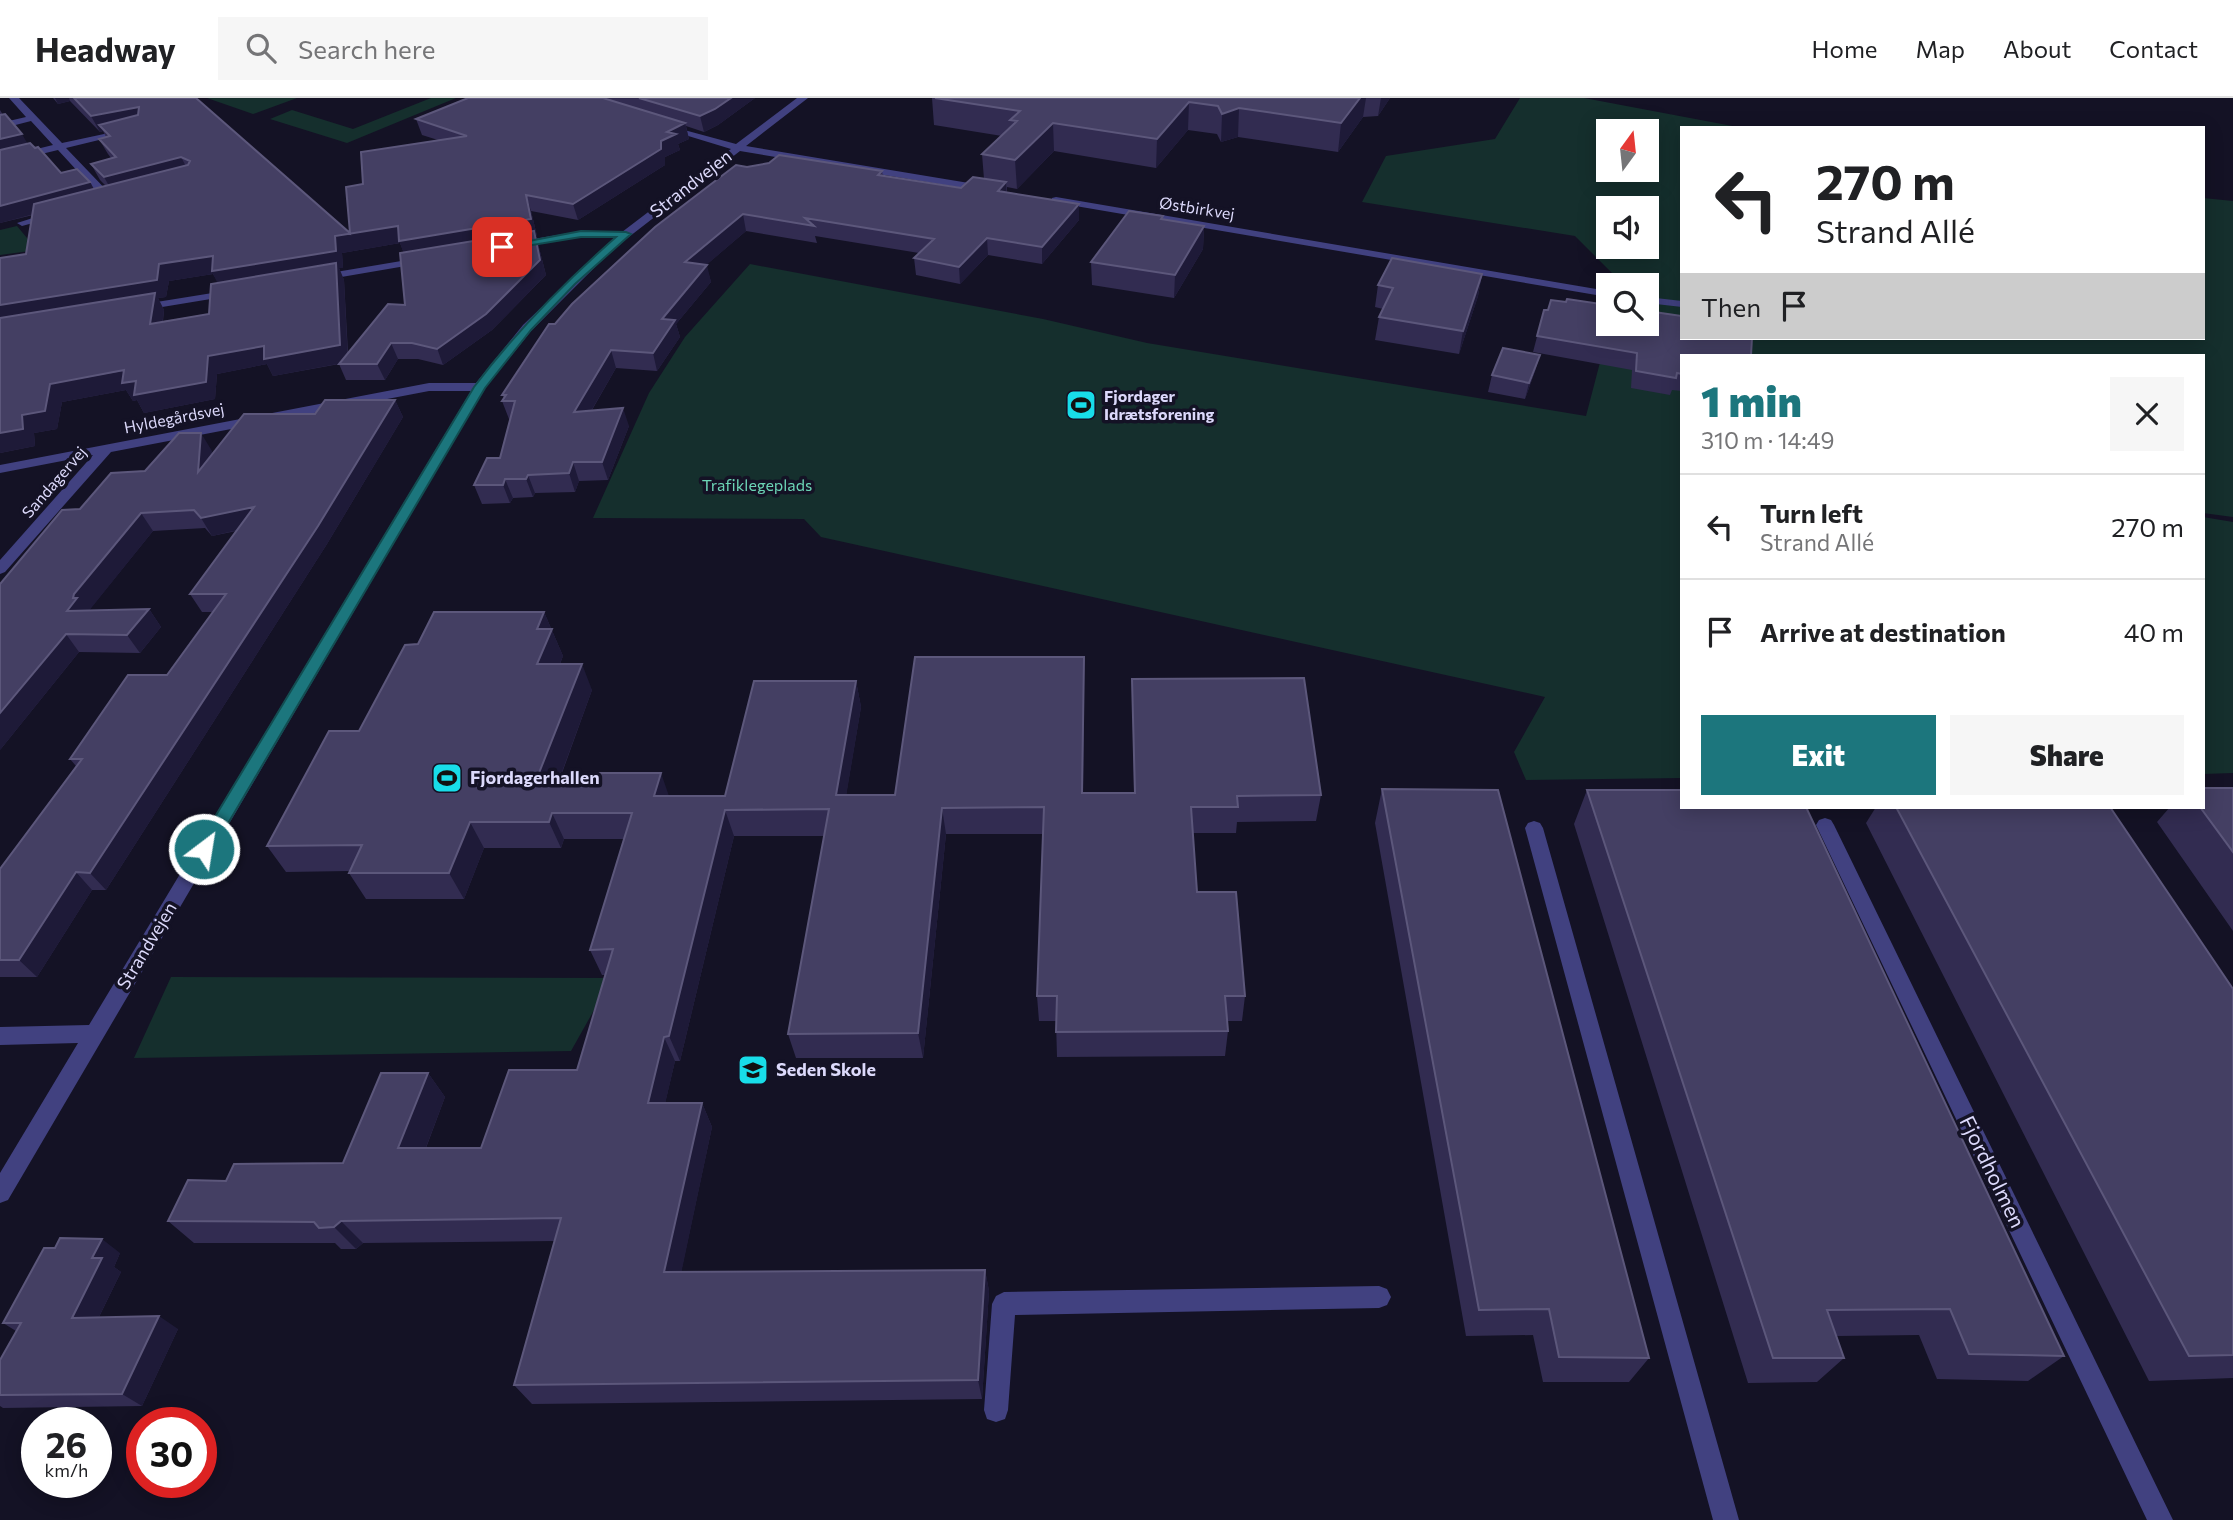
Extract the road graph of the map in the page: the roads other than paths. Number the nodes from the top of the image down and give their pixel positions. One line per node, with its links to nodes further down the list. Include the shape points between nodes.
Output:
1 (14, 98): 3 (street)
2 (803, 98): 8 (street, Strandvejen)
3 (33, 118): 5 (street); 7 (street)
4 (649, 121): 8 (street)
5 (0, 126)
6 (142, 127): 7 (street)
7 (60, 146): 9 (street); 13 (street)
8 (738, 148): 10 (street); 17 (street, Strandvejen)
9 (0, 161)
10 (996, 190)
11 (123, 196): 13 (street)
12 (1044, 198): 22 (street, Østbirkvej)
13 (110, 200): 14 (street)
14 (97, 203)
15 (72, 209): 16 (street)
16 (22, 223)
17 (626, 234): 18 (street, via 581,234); 26 (street, Strandvejen, via 527,328)
18 (500, 248)
19 (433, 259): 20 (street)
20 (311, 279)
21 (243, 291): 25 (street)
22 (1596, 292)
23 (1659, 301): 24 (street)
24 (1680, 304)
25 (122, 311)
26 (480, 387): 27 (street, Hyldegårdsvej, via 429,387); 32 (street, Strandvejen)
27 (106, 449): 28 (street, Hyldegårdsvej); 29 (street, Sandagervej)
28 (0, 469)
29 (0, 569)
30 (1825, 825): 38 (street, Fjordholmen)
31 (1534, 828): 37 (street)
32 (94, 1034): 33 (street); 34 (street, Strandvejen)
33 (0, 1036)
34 (0, 1193)
35 (1379, 1297): 36 (street, via 1004,1304)
36 (996, 1410)
37 (1727, 1520)
38 (2160, 1520)

